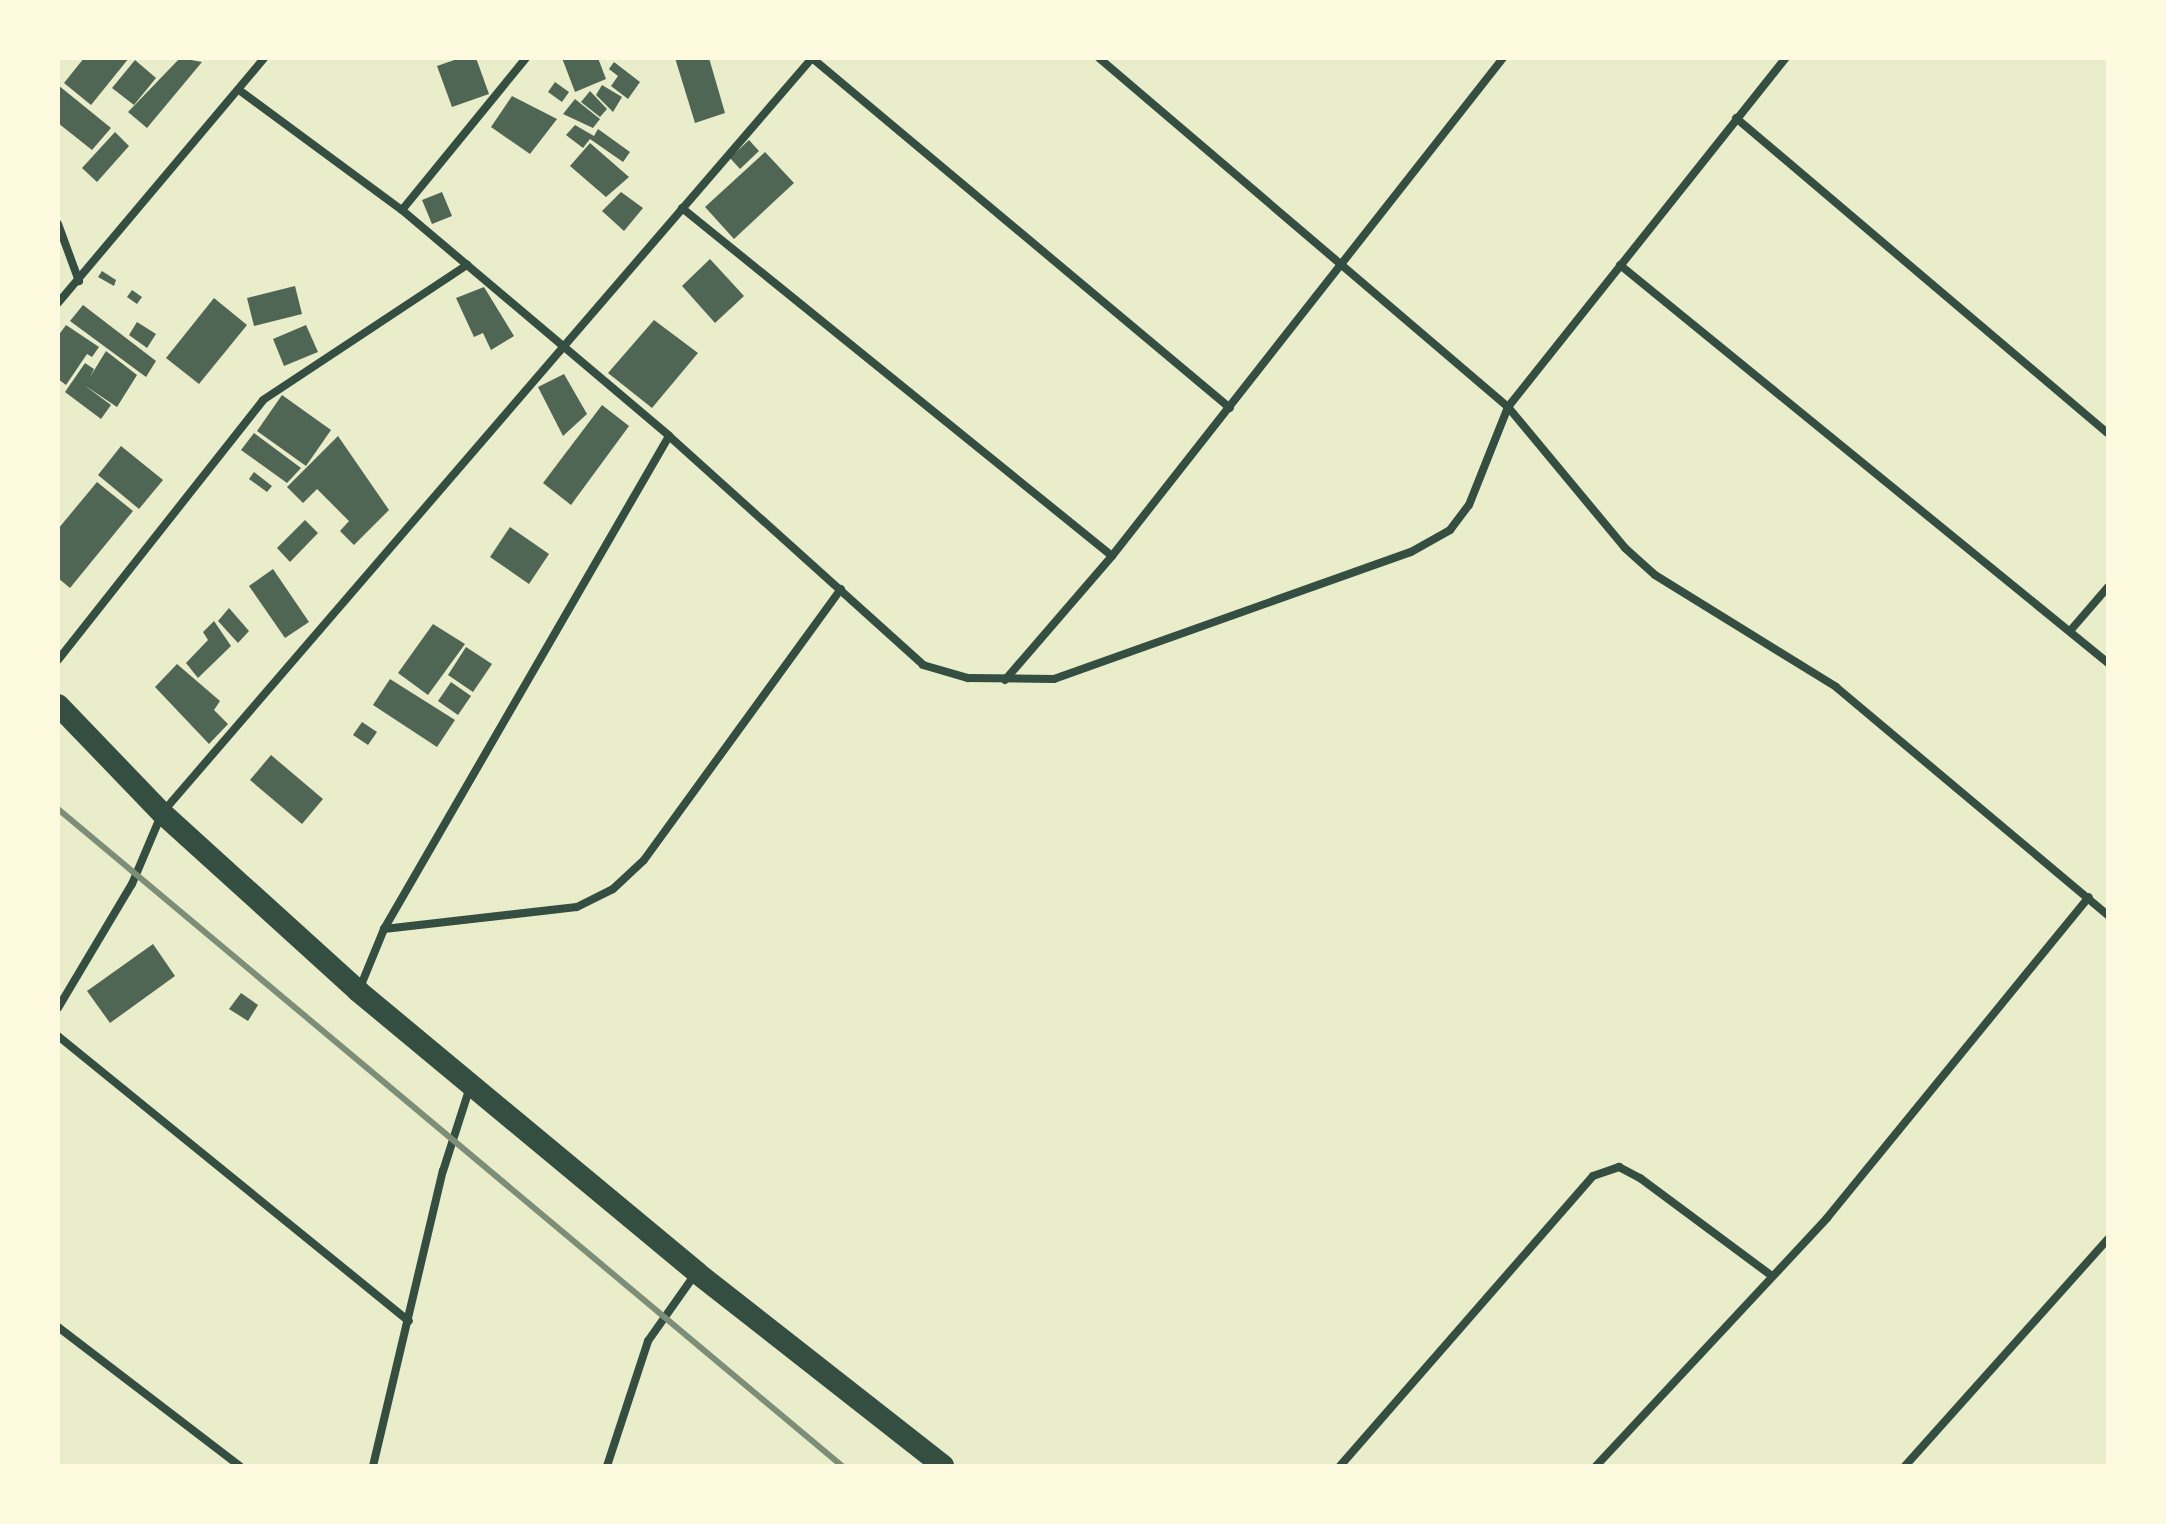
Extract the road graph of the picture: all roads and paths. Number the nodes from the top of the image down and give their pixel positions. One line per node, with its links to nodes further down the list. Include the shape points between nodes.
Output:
1 (264, 58): 7 (street)
2 (526, 58): 10 (street)
3 (812, 58): 9 (street); 19 (street)
4 (1099, 58): 12 (street)
5 (1503, 58): 12 (street)
6 (1786, 58): 8 (street)
7 (239, 90): 10 (street); 15 (street)
8 (1736, 118): 14 (street); 20 (street)
9 (682, 208): 17 (street); 22 (street)
10 (402, 210): 13 (street)
11 (58, 224): 15 (street)
12 (1345, 264): 18 (street); 19 (street)
13 (467, 265): 17 (street); 26 (street, via 263,400)
14 (1620, 265): 18 (street); 25 (street)
15 (79, 281): 16 (street)
16 (58, 303)
17 (562, 346): 21 (street); 30 (street)
18 (1508, 407): 28 (street, via 1469,505 1450,530 1411,552 1054,679); 31 (street, via 1625,548 1655,575 1836,687)
19 (1230, 408): 22 (street)
20 (2108, 433)
21 (669, 436): 24 (street); 33 (street)
22 (1112, 556): 28 (street)
23 (2108, 587): 25 (street)
24 (841, 589): 28 (street, via 923,665 968,678); 33 (street, via 644,860 613,889 577,907)
25 (2070, 631): 27 (street)
26 (58, 660)
27 (2108, 663)
28 (1005, 680)
29 (58, 705): 30 (highway)
30 (162, 813): 34 (highway); 35 (street, via 132,884)
31 (2089, 897): 32 (street); 40 (street, via 1827,1218)
32 (2108, 915)
33 (384, 929): 34 (street)
34 (358, 991): 37 (highway)
35 (58, 1008)
36 (58, 1036): 41 (street)
37 (471, 1086): 39 (highway); 41 (street, via 443,1171)
38 (2108, 1239): 49 (street)
39 (696, 1272): 45 (street, via 648,1341); 46 (highway)
40 (1772, 1276): 47 (street, via 1640,1178 1619,1167 1593,1176); 48 (street)
41 (409, 1321): 44 (street)
42 (58, 1327): 43 (street)
43 (240, 1466)
44 (373, 1466)
45 (607, 1466)
46 (943, 1466)
47 (1340, 1466)
48 (1596, 1466)
49 (1905, 1466)

